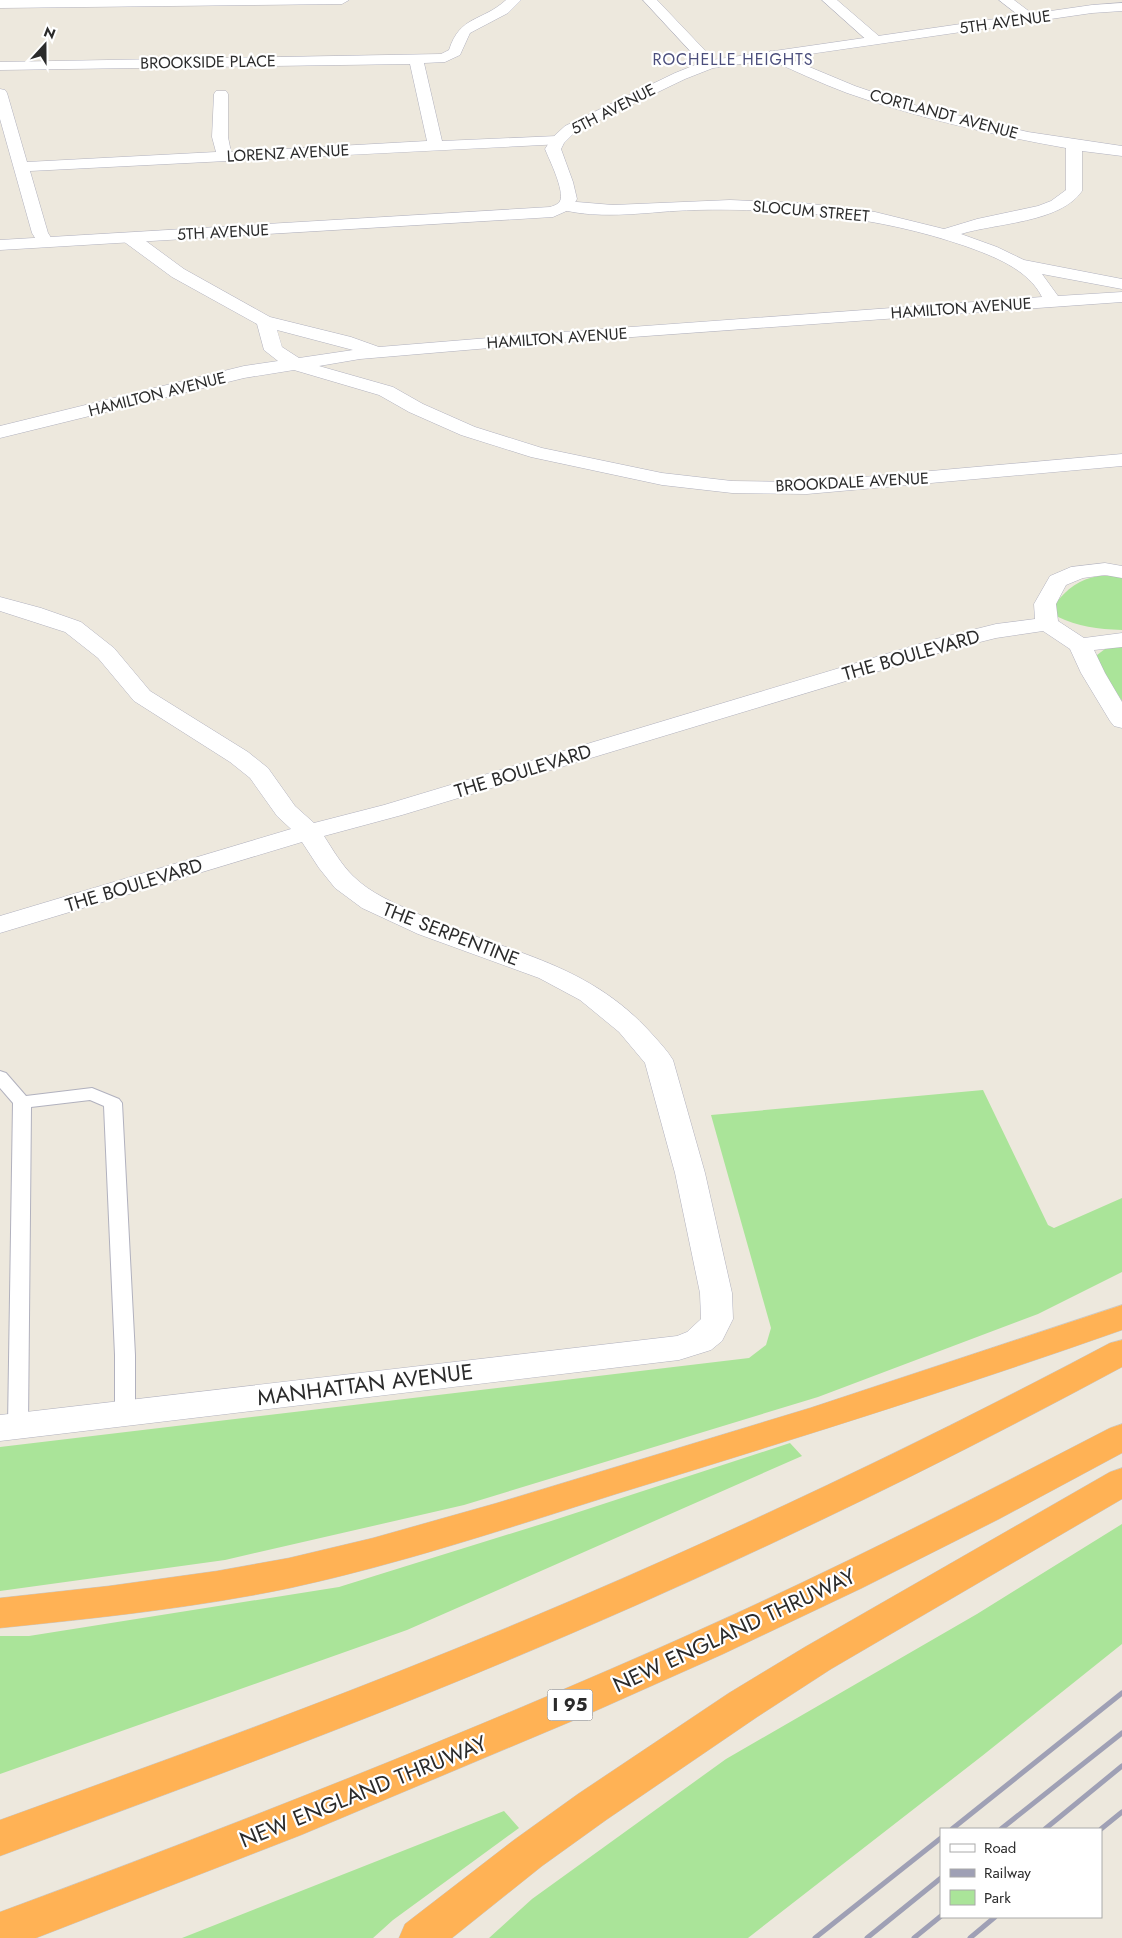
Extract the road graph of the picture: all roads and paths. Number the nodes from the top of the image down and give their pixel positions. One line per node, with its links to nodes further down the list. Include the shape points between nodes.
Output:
1 (342, 0): 6 (street)
2 (514, 0): 12 (street, BROOKSIDE PLACE, via 503,10 465,30 450,56)
3 (650, 0): 13 (street)
4 (829, 0): 10 (street)
5 (1006, 0): 9 (street)
6 (215, 1): 7 (street)
7 (0, 4)
8 (1122, 7): 9 (street, 5TH AVENUE)
9 (1031, 18): 10 (street, 5TH AVENUE)
10 (875, 40): 11 (street, 5TH AVENUE)
11 (771, 55): 13 (street, 5TH AVENUE); 20 (street, CORTLANDT AVENUE, via 897,105 985,128)
12 (416, 60): 14 (street, BROOKSIDE PLACE); 19 (street)
13 (710, 64): 18 (street, 5TH AVENUE, via 596,115 570,128)
14 (0, 66)
15 (0, 93): 17 (street)
16 (221, 94): 22 (street, via 220,137)
17 (4, 118): 23 (street)
18 (556, 141): 19 (street, LORENZ AVENUE); 24 (street, 5TH AVENUE, via 552,149 568,191)
19 (435, 145): 22 (street, LORENZ AVENUE)
20 (1074, 145): 21 (street, CORTLANDT AVENUE); 25 (street, via 1074,191 1070,197 1030,213)
21 (1122, 151)
22 (224, 156): 23 (street, LORENZ AVENUE)
23 (20, 167): 27 (street, via 40,233)
24 (566, 206): 25 (street, SLOCUM STREET, via 598,210 785,205 878,217); 26 (street, 5TH AVENUE, via 554,212 536,214)
25 (947, 233): 29 (street, SLOCUM STREET)
26 (129, 237): 27 (street, 5TH AVENUE); 33 (street, via 178,273)
27 (46, 242): 28 (street, 5TH AVENUE)
28 (0, 245)
29 (1019, 264): 30 (street, SLOCUM STREET); 32 (street, SLOCUM STREET, via 1038,277)
30 (1122, 284)
31 (1122, 297): 32 (street, HAMILTON AVENUE)
32 (1052, 302): 34 (street, HAMILTON AVENUE)
33 (264, 321): 34 (street); 35 (street, BROOKDALE AVENUE, via 273,350)
34 (380, 352): 35 (street, HAMILTON AVENUE); 36 (street, BROOKDALE AVENUE, via 388,361)
35 (296, 364): 36 (street, BROOKDALE AVENUE, via 321,373); 37 (street, HAMILTON AVENUE, via 244,372 22,427)
36 (388, 378): 38 (street, BROOKDALE AVENUE, via 416,408 468,430 538,453 662,480 732,487 807,488)
37 (0, 442)
38 (1122, 460)
39 (1122, 572): 41 (street, via 1079,572 1058,581 1045,604)
40 (0, 604): 45 (street, THE SERPENTINE, via 74,627 106,653 142,696 240,756 259,773 286,811)
41 (1047, 624): 43 (street); 45 (street, THE BOULEVARD, via 996,630 944,644 393,810)
42 (1122, 640): 43 (street)
43 (1080, 645): 44 (street, via 1092,673)
44 (1122, 720)
45 (309, 832): 46 (street, THE BOULEVARD); 50 (street, THE SERPENTINE, via 344,882 371,902 428,928 548,972 590,994 629,1026 660,1060 690,1173 716,1293)
46 (0, 926)
47 (0, 1077): 48 (lane)
48 (22, 1102): 52 (lane, via 92,1094 113,1103); 53 (lane)
49 (1122, 1317): 56 (highway, via 908,1391 387,1550 288,1573 192,1590)
50 (717, 1318): 52 (street, MANHATTAN AVENUE, via 710,1332 699,1341 679,1348)
51 (1122, 1352): 57 (highway, via 993,1420 746,1540 609,1600 318,1720)
52 (125, 1413): 53 (street, MANHATTAN AVENUE)
53 (9, 1427)
54 (1122, 1436): 58 (highway, NEW ENGLAND THRUWAY / I 95, via 837,1583 554,1712 400,1778)
55 (1122, 1482): 59 (highway, via 743,1705 528,1853)
56 (0, 1613)
57 (0, 1838)
58 (0, 1932)
59 (420, 1938)

